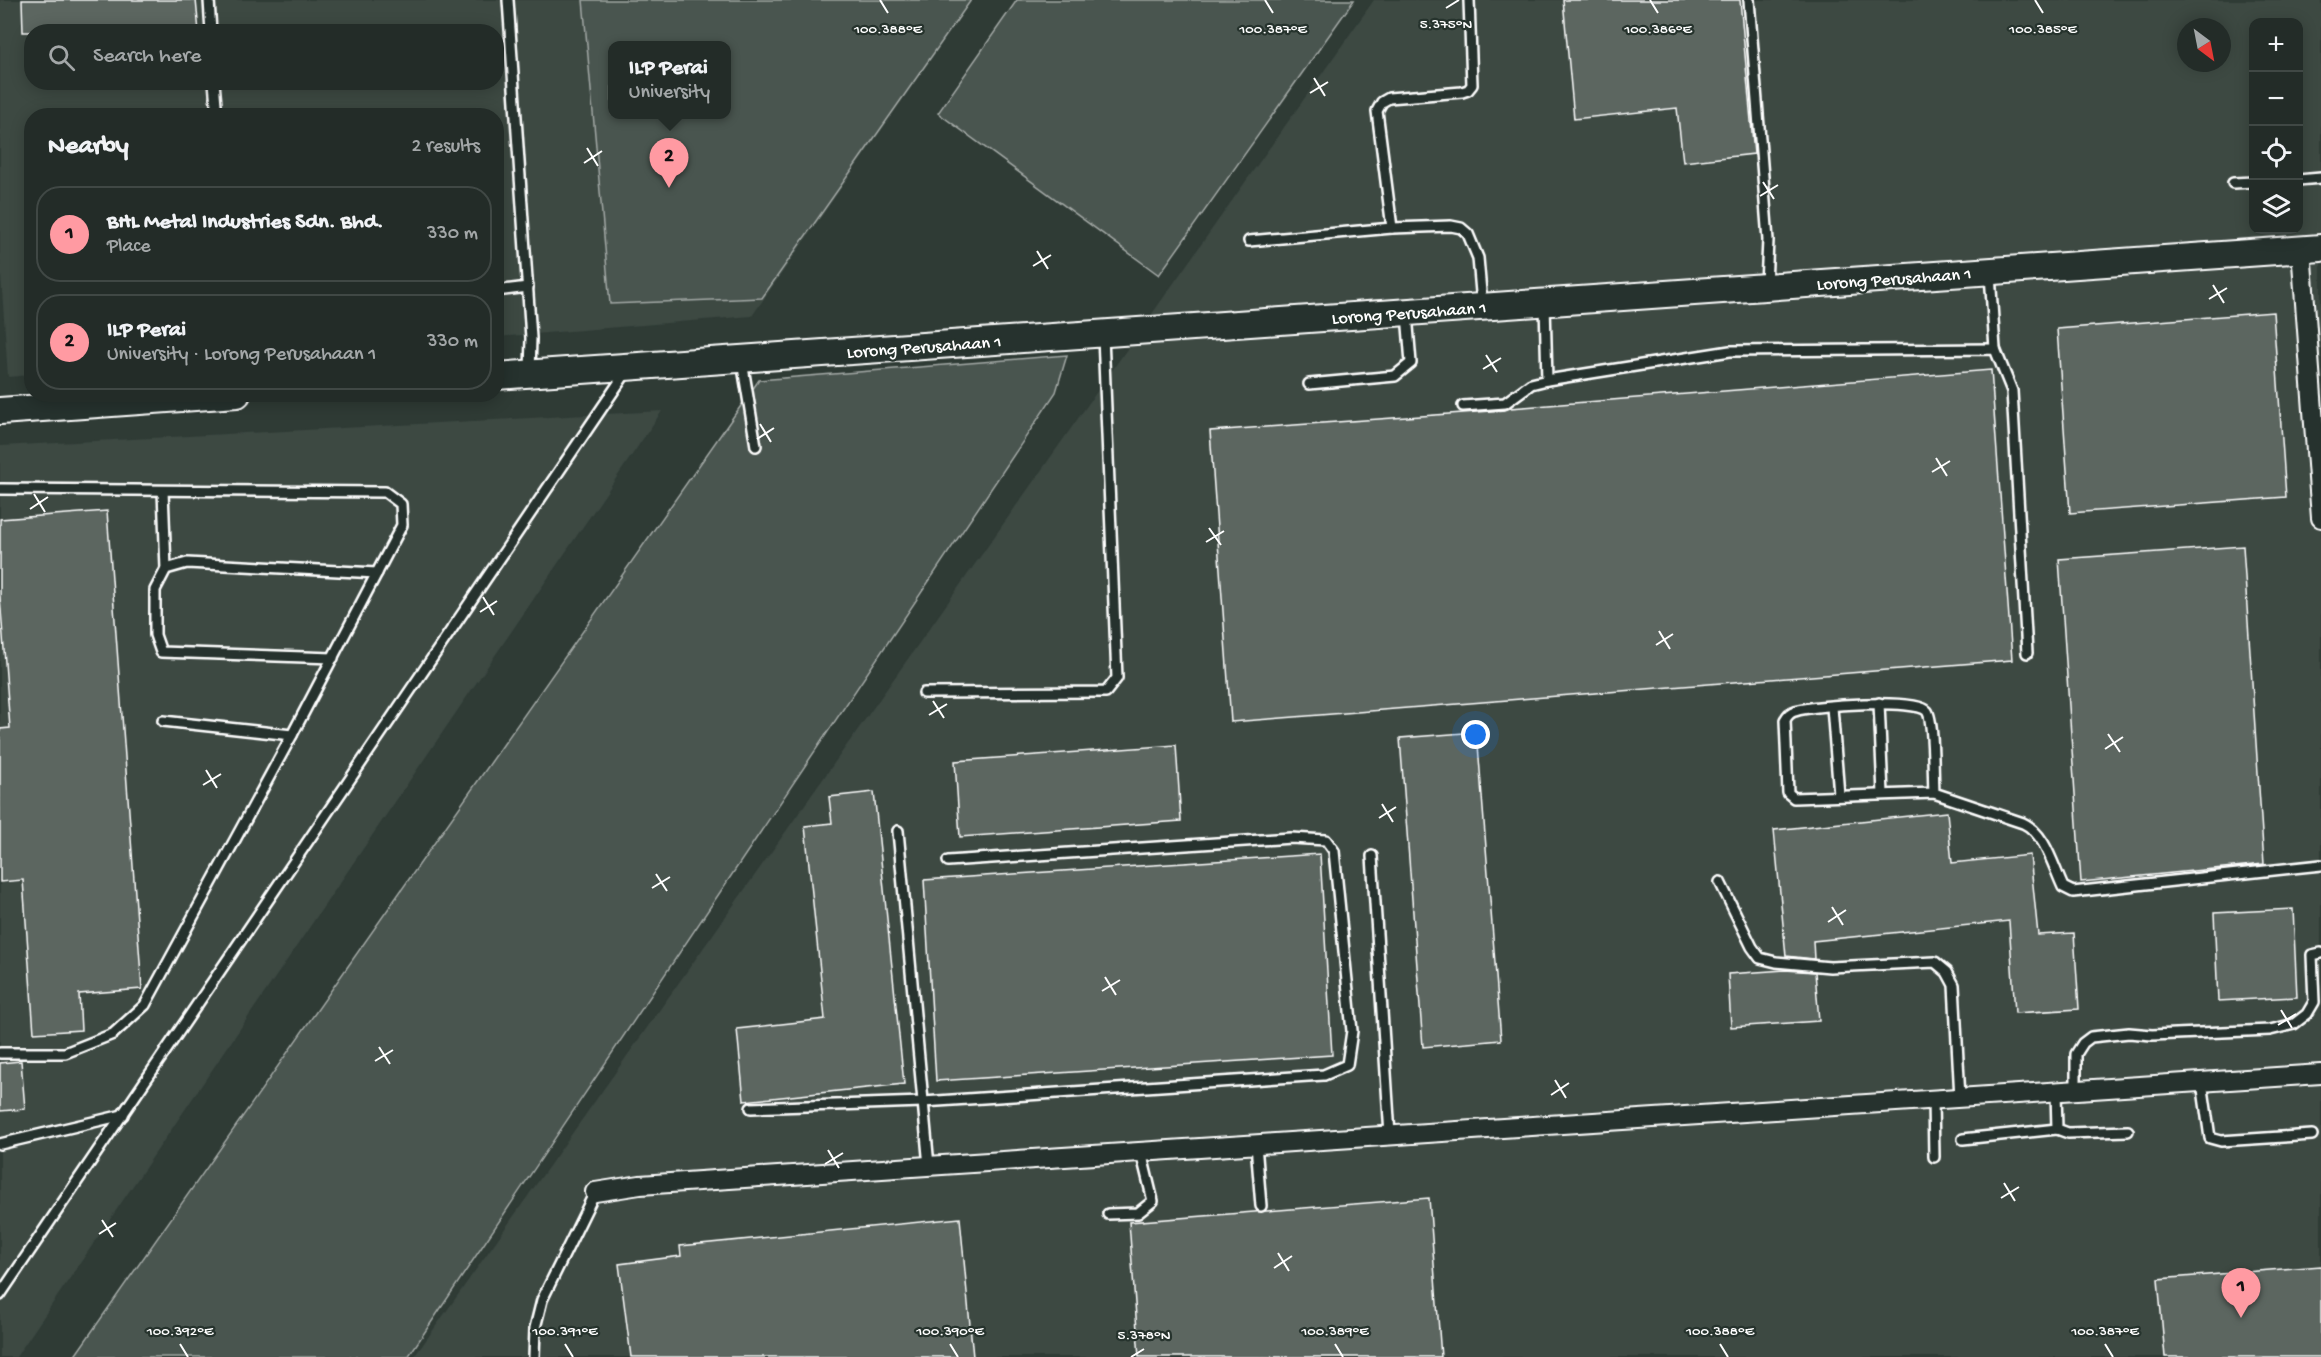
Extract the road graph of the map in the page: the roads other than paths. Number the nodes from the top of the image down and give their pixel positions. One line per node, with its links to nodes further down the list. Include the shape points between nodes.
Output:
1 (209, 0): 5 (lane)
2 (508, 0): 16 (lane)
3 (1469, 0): 12 (lane, via 1472,85 1468,90 1389,98 1377,111)
4 (1749, 0): 17 (lane, via 1767,240)
5 (210, 24)
6 (215, 90): 7 (lane)
7 (216, 108)
8 (2321, 178): 9 (lane)
9 (2303, 180)
10 (2249, 182): 11 (lane)
11 (2233, 183)
12 (1392, 228): 13 (lane); 20 (lane, via 1451,226 1468,234 1478,258)
13 (1249, 241)
14 (2311, 249): 15 (street, Lorong Perusahaan 1); 31 (street)
15 (1990, 271): 17 (street, Lorong Perusahaan 1); 23 (lane)
16 (528, 287): 18 (lane); 26 (lane)
17 (1766, 287): 19 (street, Lorong Perusahaan 1)
18 (504, 290)
19 (1545, 302): 20 (street, Lorong Perusahaan 1); 28 (lane)
20 (1482, 307): 21 (street, Lorong Perusahaan 1)
21 (1407, 312): 22 (street, Lorong Perusahaan 1); 29 (lane, via 1412,363 1395,376)
22 (1103, 334): 24 (street, Lorong Perusahaan 1); 42 (lane, via 1117,678 1107,692)
23 (1995, 349): 28 (lane, via 1730,351); 40 (lane, via 2012,391)
24 (742, 359): 25 (street, Lorong Perusahaan 1); 34 (lane)
25 (630, 367): 26 (street, Lorong Perusahaan 1); 65 (lane)
26 (530, 374): 27 (street, Lorong Perusahaan 1)
27 (504, 376)
28 (1547, 380): 32 (lane, via 1531,384 1505,403)
29 (1309, 384)
30 (127, 402): 33 (street)
31 (2317, 403): 37 (street)
32 (1464, 406)
33 (0, 411)
34 (756, 446)
35 (0, 489): 36 (lane)
36 (163, 490): 38 (lane); 39 (lane, via 385,492 401,504 402,525)
37 (2321, 518)
38 (166, 569): 39 (lane, via 187,563); 41 (lane, via 155,590 155,635 161,652)
39 (377, 573): 41 (lane)
40 (2027, 653)
41 (333, 658): 46 (lane)
42 (924, 693)
43 (1879, 703): 44 (lane); 47 (lane, via 1917,705 1928,711); 48 (lane)
44 (1832, 707): 49 (lane); 49 (lane, via 1794,711 1785,720 1788,793 1794,798)
45 (163, 721): 46 (lane)
46 (292, 735): 56 (lane, via 146,1005 113,1034 65,1053)
47 (1934, 793): 48 (lane); 53 (lane, via 2031,827 2063,887 2073,892)
48 (1883, 794): 49 (lane)
49 (1839, 795)
50 (898, 831): 63 (lane)
51 (1372, 856): 68 (lane)
52 (948, 861): 63 (lane, via 1291,838 1326,840 1334,850 1352,1031 1347,1065 1324,1075)
53 (2321, 865)
54 (1720, 882): 61 (lane, via 1760,958 1830,967 1935,962 1947,972 1954,985)
55 (2321, 953): 59 (lane, via 2312,955 2314,1002 2294,1024 2270,1030 2091,1037 2076,1054)
56 (0, 1053)
57 (2321, 1074): 58 (street)
58 (2202, 1082): 59 (street); 69 (lane, via 2210,1137 2221,1141)
59 (2076, 1090): 60 (street)
60 (2056, 1091): 61 (street); 66 (lane)
61 (1960, 1098): 62 (street)
62 (1933, 1099): 68 (street); 74 (lane)
63 (923, 1102): 64 (lane); 75 (lane)
64 (751, 1108)
65 (123, 1115): 71 (lane); 79 (lane)
66 (2057, 1129): 67 (lane, via 2068,1133); 70 (lane)
67 (2128, 1131)
68 (1390, 1135): 72 (street)
69 (2312, 1135)
70 (1963, 1139)
71 (0, 1144)
72 (1256, 1144): 73 (street); 77 (lane)
73 (1141, 1152): 75 (street); 78 (lane, via 1153,1201 1138,1213)
74 (1934, 1157)
75 (929, 1166): 76 (street, via 640,1185)
76 (595, 1192): 80 (lane, via 542,1300 535,1328)
77 (1260, 1206)
78 (1108, 1214)
79 (0, 1295)
80 (534, 1357)

